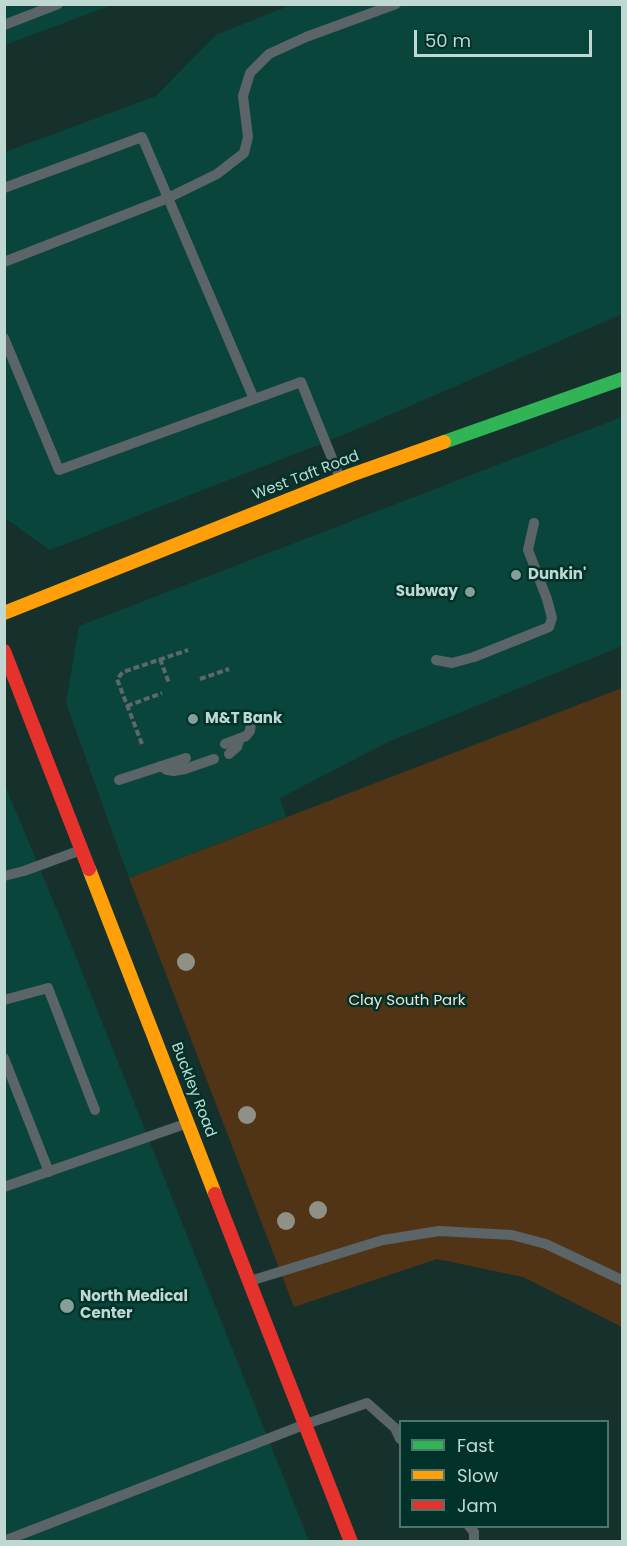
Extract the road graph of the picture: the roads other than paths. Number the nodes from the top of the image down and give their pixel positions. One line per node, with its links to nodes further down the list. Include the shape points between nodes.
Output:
1 (58, 4): 3 (lane)
2 (396, 4): 5 (lane, via 269,54 250,72 243,96 248,137 244,153 218,174)
3 (4, 25)
4 (4, 188): 5 (lane, via 142,137)
5 (168, 198): 6 (lane); 9 (lane)
6 (4, 262)
7 (4, 338): 9 (lane, via 59,470)
8 (622, 379): 10 (street, West Taft Road)
9 (254, 399): 10 (lane, via 301,382)
10 (340, 479): 12 (street, West Taft Road)
11 (534, 523): 14 (lane, via 528,550 547,599 552,618 549,627 474,657 452,663)
12 (4, 613)
13 (4, 651): 21 (street, Buckley Road)
14 (436, 660)
15 (251, 722): 16 (lane, via 246,736)
16 (227, 749)
17 (186, 758): 19 (lane)
18 (214, 759): 19 (lane, via 174,771)
19 (161, 766): 20 (lane)
20 (119, 780)
21 (81, 850): 22 (lane); 26 (street, Buckley Road)
22 (4, 876)
23 (4, 1000): 25 (lane, via 48,988)
24 (4, 1058): 27 (lane)
25 (95, 1110)
26 (188, 1123): 27 (lane); 30 (street, Buckley Road)
27 (49, 1172): 28 (lane)
28 (4, 1187)
29 (622, 1280): 30 (lane, via 546,1244 512,1235 439,1231 383,1240)
30 (250, 1281): 31 (street, Buckley Road)
31 (306, 1424): 32 (lane, via 367,1403 395,1428); 34 (lane); 35 (street, Buckley Road)
32 (399, 1437)
33 (470, 1528): 36 (lane)
34 (4, 1541)
35 (351, 1542)
36 (474, 1542)

